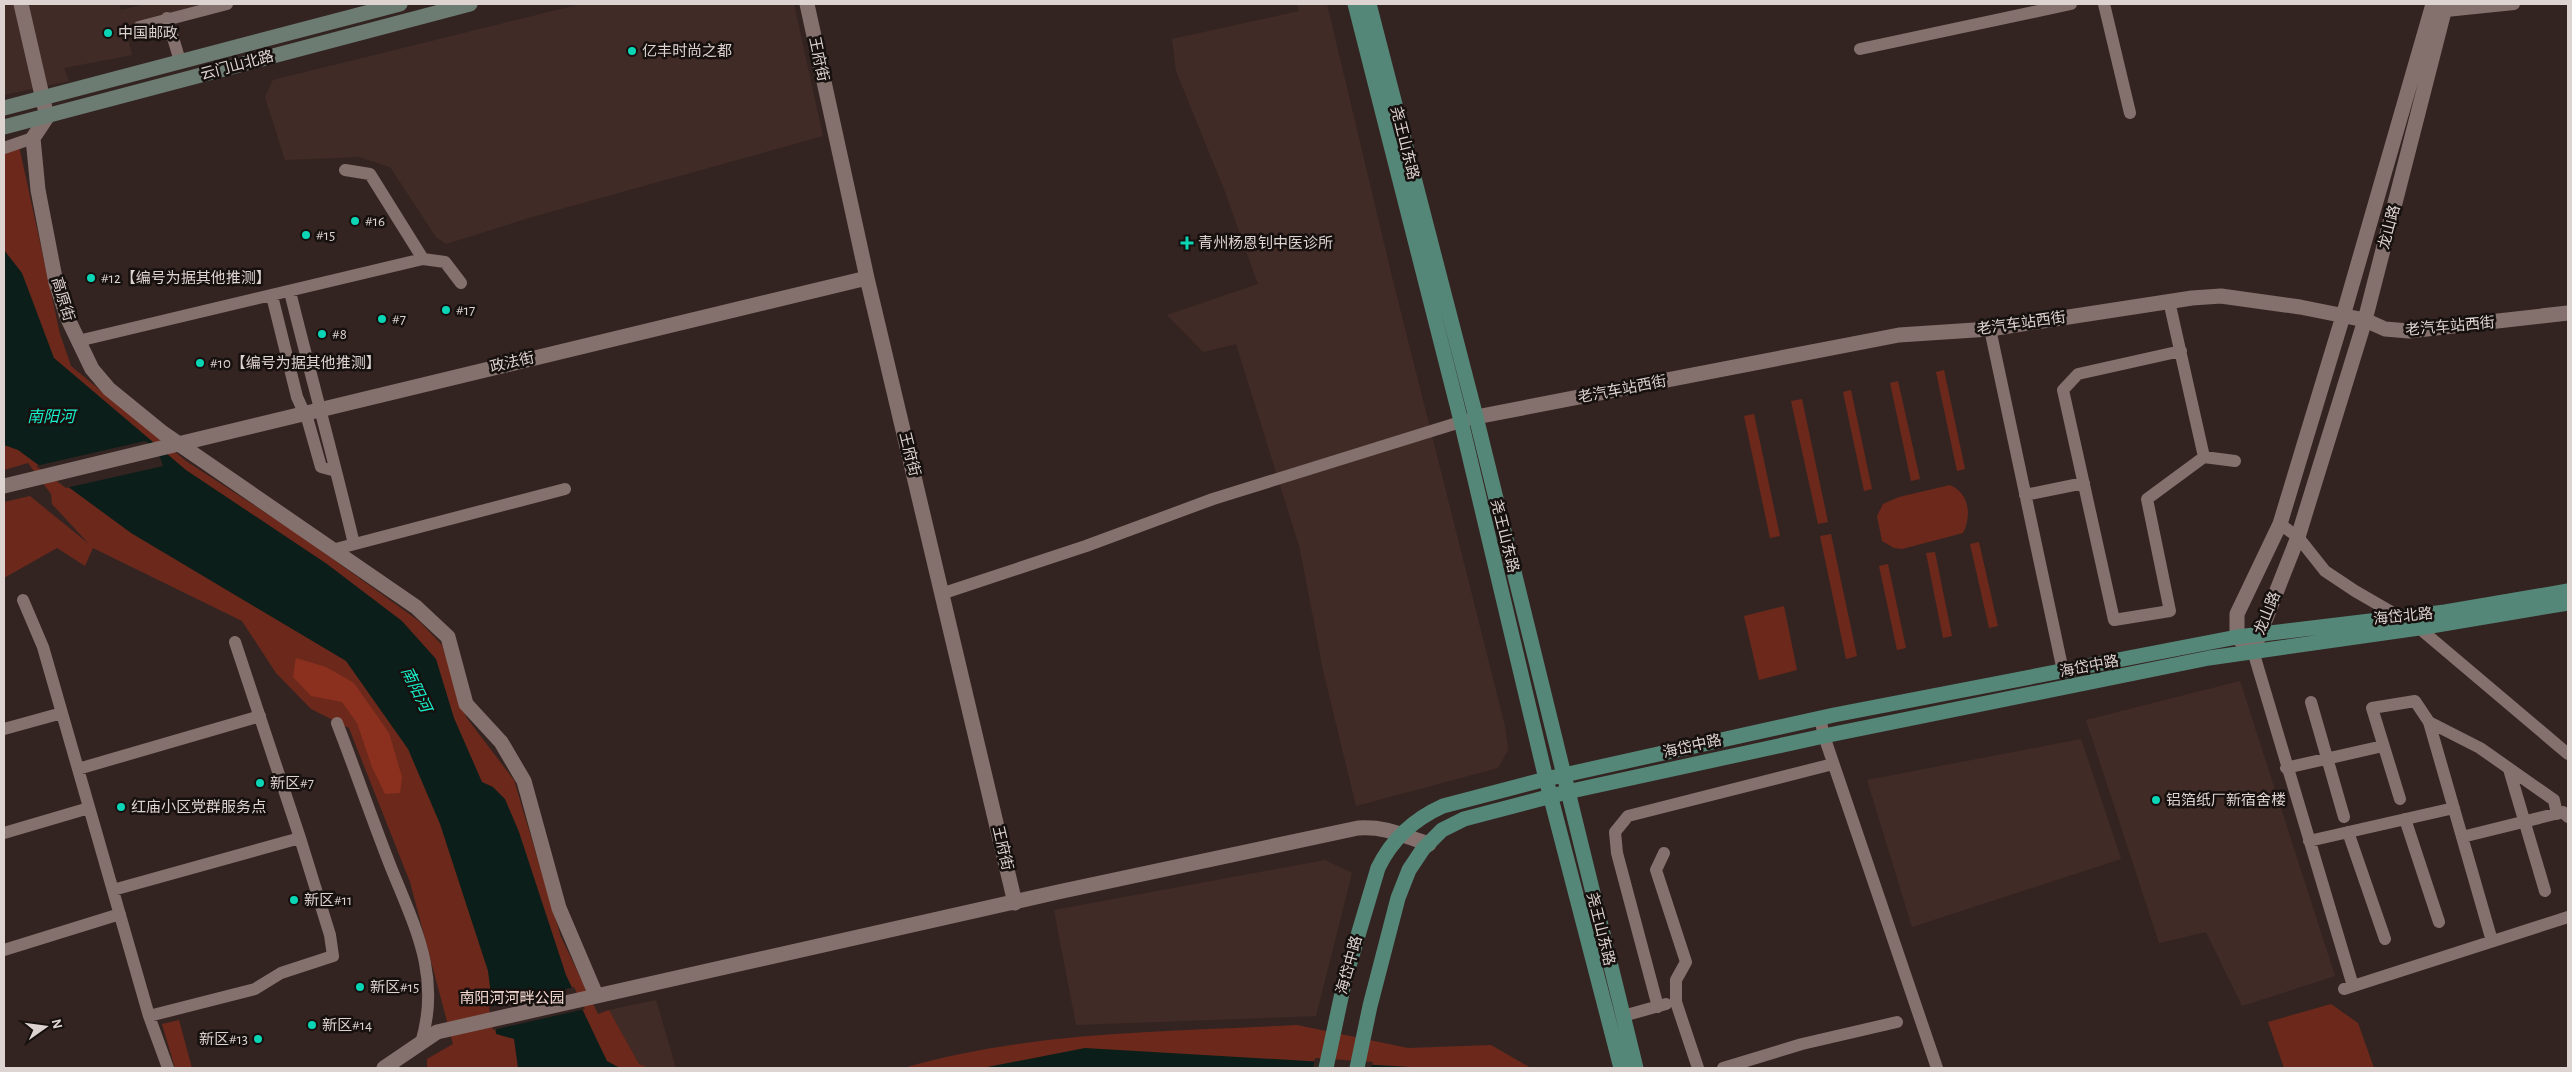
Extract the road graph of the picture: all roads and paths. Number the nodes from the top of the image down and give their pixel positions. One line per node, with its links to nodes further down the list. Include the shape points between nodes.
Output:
1 (21, 4): 16 (street)
2 (227, 4): 12 (street)
3 (400, 4): 15 (main road, 云门山北路)
4 (470, 4): 19 (main road, 云门山北路)
5 (807, 4): 25 (street, 王府街)
6 (1354, 4): 39 (main road, 尧王山东路)
7 (1370, 4): 38 (main road, 尧王山东路)
8 (2071, 4): 14 (street)
9 (2104, 4): 18 (street)
10 (2514, 4): 11 (street)
11 (2442, 6): 31 (street, 龙山路); 32 (street, 龙山路)
12 (167, 18): 13 (street); 15 (street)
13 (139, 27)
14 (1860, 49)
15 (180, 60): 16 (main road, 云门山北路)
16 (44, 98): 17 (main road, 云门山北路); 19 (street)
17 (4, 108)
18 (2130, 113)
19 (47, 117): 20 (main road, 云门山北路); 21 (street)
20 (4, 128)
21 (33, 138): 22 (street); 34 (street, 高原街, via 38,190 56,282)
22 (4, 148)
23 (345, 170): 24 (street, via 370,174)
24 (423, 259): 26 (street, via 445,262); 27 (street)
25 (867, 278): 36 (street, 政法街); 53 (street, 王府街)
26 (462, 283)
27 (290, 292): 28 (street); 36 (street)
28 (272, 296): 34 (street); 37 (street)
29 (2169, 301): 31 (street, 老汽车站西街, via 2221,296); 33 (street, 老汽车站西街); 35 (street)
30 (2568, 313): 32 (street, 老汽车站西街, via 2409,331 2385,329)
31 (2343, 316): 32 (street, 老汽车站西街); 48 (street, 龙山路)
32 (2365, 320): 49 (street, 龙山路)
33 (1990, 329): 38 (street, 老汽车站西街, via 1898,335); 47 (street)
34 (78, 341): 40 (street, 高原街, via 92,369 109,388)
35 (2180, 351): 41 (street); 44 (street, via 2078,374 2063,390)
36 (320, 408): 37 (street, 政法街); 43 (street)
37 (302, 412): 40 (street, 政法街); 43 (street, via 308,421 321,467)
38 (1476, 417): 39 (street); 77 (main road, 尧王山东路)
39 (1461, 421): 53 (street, via 1213,499); 78 (main road, 尧王山东路)
40 (177, 444): 45 (street, 政法街); 51 (street, 高原街)
41 (2204, 457): 42 (street); 44 (street, via 2147,499 2170,611 2114,620)
42 (2235, 461)
43 (336, 471): 50 (street)
44 (2084, 483): 47 (street)
45 (4, 486)
46 (565, 489): 50 (street)
47 (2025, 495): 62 (street)
48 (2280, 524): 49 (street); 59 (street, 龙山路, via 2238,614)
49 (2298, 537): 56 (street, via 2325,570); 58 (street, 龙山路)
50 (354, 544): 51 (street)
51 (332, 550): 105 (street, 高原街, via 416,607 448,636 466,704 501,742 524,781 559,908)
52 (2568, 591): 56 (main road, 海岱北路, via 2445,612)
53 (944, 593): 98 (street, 王府街)
54 (23, 600): 64 (street, via 42,647)
55 (2568, 602): 57 (main road, 海岱北路)
56 (2397, 616): 57 (street); 58 (main road, 海岱北路)
57 (2420, 628): 61 (main road, 海岱北路); 72 (street)
58 (2258, 633): 59 (main road, 海岱北路); 61 (street, 龙山路)
59 (2237, 637): 61 (street, 龙山路); 62 (main road, 海岱中路)
60 (235, 642): 65 (street)
61 (2253, 651): 70 (main road, 海岱中路); 74 (street)
62 (2063, 671): 66 (main road, 海岱中路)
63 (2311, 702): 85 (street)
64 (62, 713): 69 (street); 75 (street)
65 (260, 716): 75 (street); 92 (street)
66 (1820, 718): 70 (street); 77 (main road, 海岱中路)
67 (2429, 722): 71 (street, via 2416,701 2372,708); 76 (street, via 2480,748); 83 (street)
68 (337, 723): 111 (street, via 420,937 429,989 429,1007)
69 (4, 729)
70 (1824, 736): 73 (street); 79 (main road, 海岱中路)
71 (2383, 746): 74 (street); 81 (street)
72 (2568, 754)
73 (1833, 764): 107 (street, via 1628,816 1615,832 1617,853); 120 (street)
74 (2286, 768): 93 (street)
75 (78, 769): 82 (street)
76 (2509, 769): 84 (street, via 2554,800); 87 (street)
77 (1563, 775): 78 (main road, 海岱中路); 79 (main road, 尧王山东路)
78 (1546, 779): 80 (main road, 尧王山东路); 90 (main road, 海岱中路, via 1443,806)
79 (1567, 792): 80 (main road, 海岱中路); 110 (main road, 尧王山东路)
80 (1550, 796): 94 (main road, 海岱中路, via 1464,818 1442,830); 110 (main road, 尧王山东路)
81 (2400, 799)
82 (89, 808): 89 (street); 96 (street)
83 (2454, 808): 86 (street); 91 (street)
84 (2562, 815): 87 (street)
85 (2344, 817)
86 (2405, 819): 88 (street); 101 (street)
87 (2525, 822): 91 (street); 97 (street)
88 (2348, 832): 93 (street); 102 (street)
89 (4, 833)
90 (1402, 833): 94 (street); 98 (street, via 1381,828 1358,828); 114 (main road, 海岱中路, via 1386,852 1370,891 1336,1015)
91 (2462, 837): 103 (street)
92 (300, 838): 96 (street); 108 (street, via 330,935 333,956 281,973 255,989)
93 (2309, 841): 103 (street, via 2349,987)
94 (1429, 844): 115 (main road, 海岱中路, via 1409,870 1398,898)
95 (1664, 853): 106 (street, via 1656,870 1686,962 1676,980)
96 (113, 890): 99 (street)
97 (2545, 891)
98 (1016, 903): 105 (street)
99 (120, 914): 104 (street); 108 (street)
100 (2568, 917): 103 (street)
101 (2439, 922)
102 (2385, 939)
103 (2492, 941)
104 (4, 950)
105 (591, 996): 111 (street, via 437,1032)
106 (1676, 1002): 107 (street); 118 (street)
107 (1658, 1006): 110 (street)
108 (149, 1016): 112 (street)
109 (1897, 1022): 119 (street, via 1802,1044)
110 (1620, 1024): 116 (main road, 尧王山东路); 117 (main road, 尧王山东路)
111 (421, 1043): 113 (street)
112 (168, 1068)
113 (384, 1068)
114 (1326, 1068)
115 (1357, 1068)
116 (1621, 1068)
117 (1636, 1068)
118 (1698, 1068)
119 (1723, 1068)
120 (1936, 1068)

